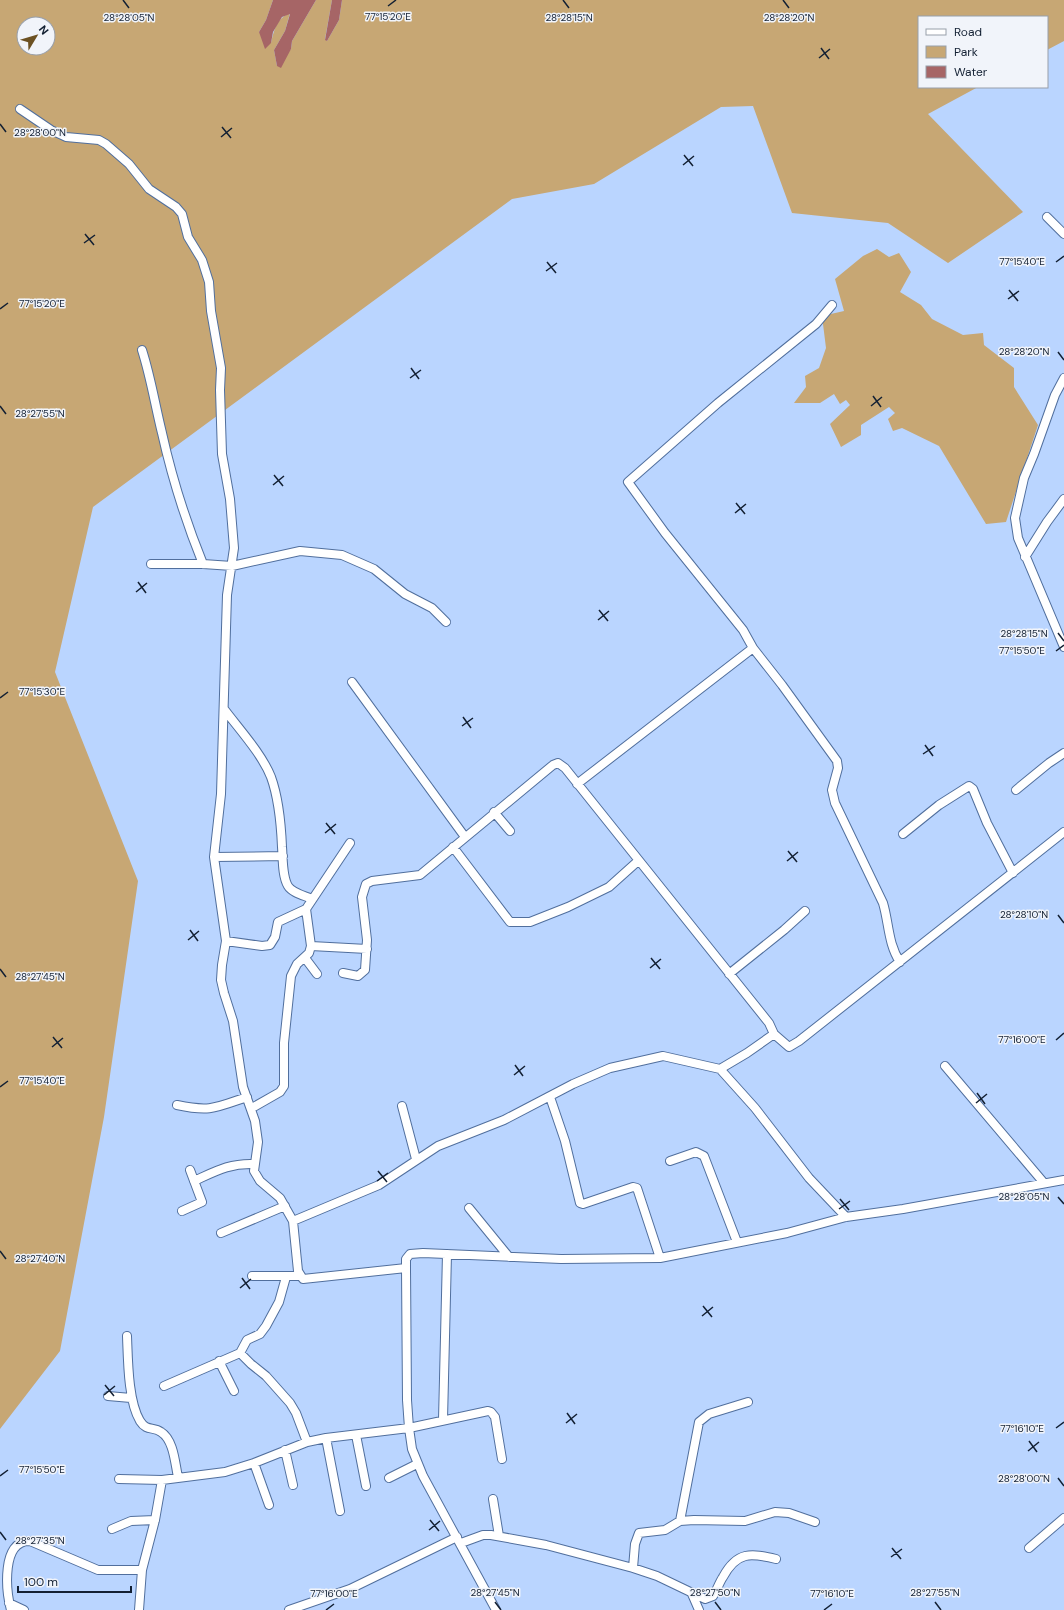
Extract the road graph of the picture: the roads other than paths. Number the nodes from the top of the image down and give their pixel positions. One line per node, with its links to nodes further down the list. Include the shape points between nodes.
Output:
1 (20, 109): 11 (street, via 66,137 99,140 106,144 129,164 149,189 182,214 188,237 202,260 209,282 221,368 222,454 234,540)
2 (1047, 217): 3 (street)
3 (1064, 234)
4 (832, 305): 14 (street, via 816,324 718,403 628,482 665,533 743,630)
5 (142, 350): 10 (street, via 180,498)
6 (1064, 378): 8 (street, via 1049,409 1018,498 1015,528)
7 (1064, 499): 8 (street)
8 (1025, 557): 13 (street)
9 (151, 564): 10 (street)
10 (203, 564): 11 (street)
11 (232, 566): 12 (street, via 300,551 342,555 374,569 405,594 432,608); 16 (street, via 227,595)
12 (446, 622)
13 (1064, 647)
14 (753, 648): 18 (street); 38 (street, via 837,761 838,768 832,790 835,803 882,903 888,919 890,943)
15 (352, 682): 24 (street)
16 (224, 709): 27 (street, via 263,762 271,778 279,814); 28 (street, via 221,794)
17 (1064, 753): 19 (street)
18 (577, 784): 20 (street, via 558,763); 29 (street)
19 (1016, 790)
20 (494, 812): 21 (street); 24 (street)
21 (510, 832)
22 (1064, 832): 30 (street)
23 (903, 834): 30 (street, via 939,805 969,786 973,789)
24 (465, 837): 26 (street)
25 (350, 843): 31 (street)
26 (454, 847): 29 (street, via 510,922 530,922 568,907 609,887); 36 (street, via 420,875 366,884 362,897)
27 (283, 856): 28 (street); 31 (street, via 286,880 290,888)
28 (214, 857): 34 (street)
29 (638, 861): 41 (street)
30 (1013, 873): 38 (street)
31 (312, 899): 32 (street)
32 (306, 909): 34 (street, via 278,922 275,938 270,945); 35 (street)
33 (805, 911): 41 (street)
34 (226, 941): 45 (street, via 221,980 233,1022)
35 (310, 946): 36 (street); 37 (street)
36 (367, 949): 39 (street, via 364,973 358,976)
37 (305, 958): 40 (street); 49 (street, via 293,969 290,984 284,1044 284,1086 280,1092)
38 (900, 962): 42 (street, via 791,1046 785,1045)
39 (343, 973)
40 (317, 974)
41 (728, 974): 42 (street, via 769,1023)
42 (774, 1034): 44 (street, via 747,1054)
43 (945, 1066): 56 (street)
44 (720, 1069): 46 (street, via 663,1056 610,1068); 60 (street, via 755,1108 813,1183)
45 (247, 1097): 47 (street, via 215,1108 200,1110); 49 (street)
46 (550, 1097): 50 (street, via 504,1120 438,1146); 66 (street, via 565,1140 580,1202 583,1204 633,1187 637,1188)
47 (176, 1105)
48 (402, 1106): 50 (street)
49 (252, 1108): 52 (street, via 258,1142)
50 (416, 1159): 61 (street, via 379,1185)
51 (670, 1161): 63 (street, via 696,1152 704,1156)
52 (254, 1164): 55 (street, via 233,1165); 57 (street, via 256,1176 275,1192)
53 (190, 1170): 55 (street)
54 (1064, 1180): 56 (street)
55 (194, 1181): 59 (street, via 202,1202)
56 (1044, 1183): 60 (street)
57 (286, 1206): 61 (street); 62 (street)
58 (469, 1208): 65 (street)
59 (182, 1211)
60 (846, 1217): 63 (street)
61 (293, 1221): 69 (street)
62 (221, 1233)
63 (737, 1242): 66 (street)
64 (447, 1254): 65 (street); 67 (street, via 415,1252 406,1259); 79 (street)
65 (509, 1257): 66 (street)
66 (660, 1258)
67 (406, 1268): 69 (street, via 307,1280); 80 (street)
68 (252, 1276): 70 (street)
69 (300, 1276): 70 (street)
70 (286, 1277): 72 (street, via 279,1302 266,1326 260,1334 247,1340)
71 (127, 1336): 77 (street)
72 (240, 1353): 73 (street); 83 (street, via 266,1376 290,1403)
73 (219, 1361): 74 (street); 75 (street)
74 (164, 1386)
75 (234, 1391)
76 (108, 1396): 77 (street)
77 (131, 1398): 88 (street, via 143,1424 148,1429 162,1432 166,1437 172,1450)
78 (748, 1402): 99 (street, via 709,1414 699,1422)
79 (443, 1420): 80 (street); 85 (street, via 491,1412 496,1423)
80 (409, 1428): 81 (street); 87 (street, via 412,1449)
81 (356, 1435): 82 (street); 93 (street)
82 (326, 1438): 83 (street); 96 (street)
83 (307, 1442): 84 (street)
84 (285, 1450): 86 (street); 92 (street)
85 (502, 1459)
86 (254, 1463): 88 (street, via 224,1472); 95 (street)
87 (418, 1464): 89 (street); 103 (street)
88 (178, 1477): 91 (street)
89 (389, 1478)
90 (119, 1479): 91 (street)
91 (162, 1480): 98 (street)
92 (293, 1485)
93 (366, 1486)
94 (493, 1499): 102 (street)
95 (269, 1505)
96 (340, 1511)
97 (1064, 1518): 104 (street)
98 (155, 1520): 101 (street, via 131,1521); 107 (street)
99 (680, 1521): 100 (street, via 745,1521 769,1513 782,1512); 106 (street, via 665,1530 639,1533 635,1544)
100 (815, 1522)
101 (112, 1529)
102 (499, 1536): 103 (street, via 483,1535); 106 (street, via 546,1545)
103 (459, 1540): 112 (street, via 350,1589); 113 (street)
104 (1029, 1548)
105 (776, 1559): 108 (street, via 753,1554 746,1556 726,1572 713,1596 705,1599)
106 (633, 1568): 108 (street)
107 (142, 1570): 109 (street, via 98,1570 30,1541 23,1541 15,1547 8,1563 7,1590); 111 (street)
108 (692, 1594): 114 (street)
109 (10, 1606): 110 (street)
110 (24, 1610)
111 (139, 1610)
112 (289, 1610)
113 (496, 1610)
114 (699, 1610)

